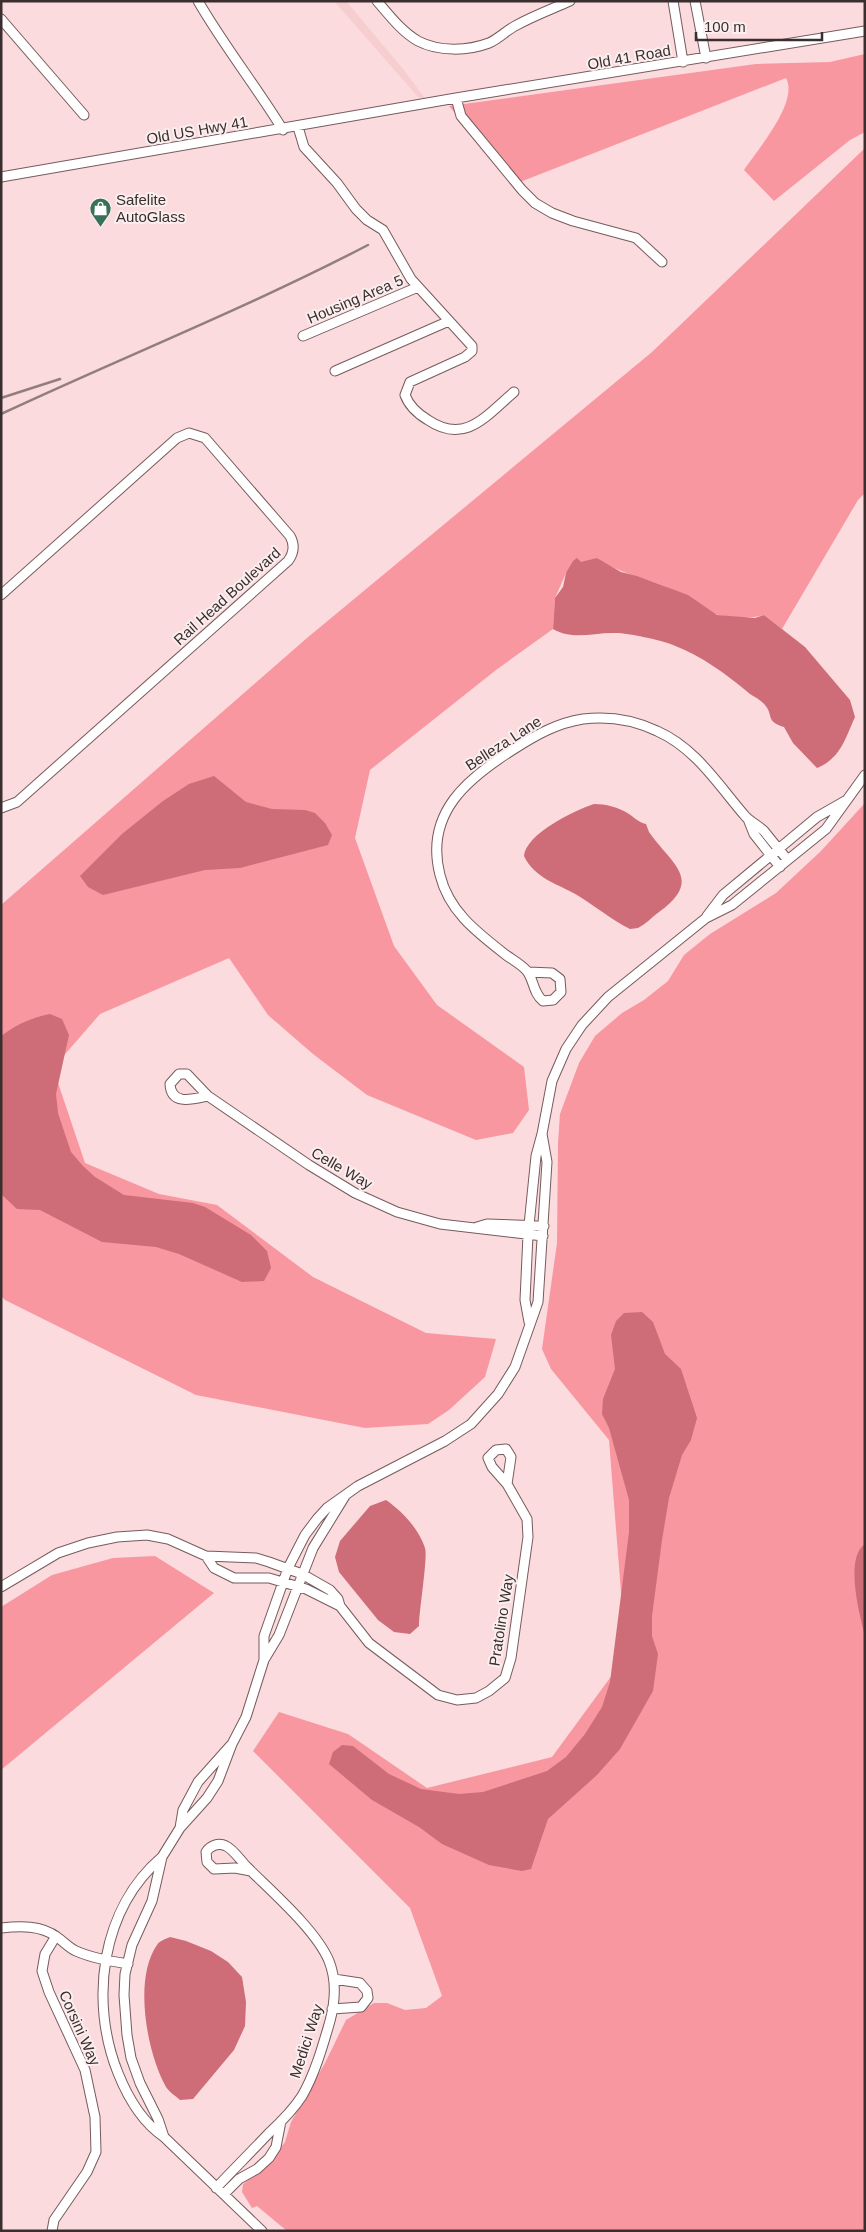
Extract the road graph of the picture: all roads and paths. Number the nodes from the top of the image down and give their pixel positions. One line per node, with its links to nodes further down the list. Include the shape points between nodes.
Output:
1 (198, 1): 14 (street)
2 (378, 1): 3 (street, via 418,41 450,49 490,42 514,26)
3 (570, 1)
4 (672, 1): 9 (street)
5 (695, 1): 8 (street)
6 (1, 19): 12 (street)
7 (865, 31): 8 (street, Old 41 Road)
8 (706, 58): 9 (street, Old 41 Road)
9 (683, 62): 10 (street, Old 41 Road)
10 (456, 98): 11 (street, Old 41 Road); 16 (street, via 461,116 535,203 574,221 636,238)
11 (398, 109): 13 (street, Old US Hwy 41)
12 (84, 115)
13 (298, 127): 14 (street, Old US Hwy 41); 17 (street, Housing Area 5, via 304,147 356,209 382,230)
14 (282, 130): 15 (street, Old US Hwy 41)
15 (1, 177)
16 (662, 262)
17 (418, 287): 18 (street, Housing Area 5); 19 (street, Housing Area 5)
18 (449, 321): 20 (street); 21 (street, Housing Area 5, via 472,346 472,351 465,358 410,382 405,394 412,408 437,426 452,431 473,425)
19 (303, 336)
20 (335, 371)
21 (514, 392)
22 (1, 594): 25 (street, Rail Head Boulevard, via 177,438 189,433 205,438 290,536 294,545 288,561 17,802)
23 (865, 775): 24 (street)
24 (845, 801): 27 (street, via 817,816); 29 (street, via 826,829)
25 (1, 808)
26 (748, 819): 27 (street, Belleza Lane); 28 (street, Belleza Lane, via 754,834); 32 (street, Belleza Lane, via 706,768 681,745 657,730 620,720 583,720 559,725 534,736 484,768 462,788 444,817 438,850 440,875 449,900 464,920)
27 (778, 848): 28 (street); 29 (street, Belleza Lane)
28 (770, 855): 30 (street, Belleza Lane); 31 (street, via 722,894)
29 (788, 860): 30 (street)
30 (780, 867): 31 (street, via 732,905)
31 (706, 918): 34 (street, via 608,998 582,1025 566,1049 552,1081)
32 (528, 972)
33 (208, 1096): 36 (street, Celle Way, via 308,1165 354,1193 397,1212 440,1224 477,1227 488,1224)
34 (542, 1134): 35 (street, via 547,1162); 36 (street, via 536,1156)
35 (544, 1226): 36 (street, Celle Way); 37 (street)
36 (529, 1230): 37 (street, Celle Way); 38 (street, via 525,1300)
37 (543, 1236): 38 (street, via 538,1302)
38 (529, 1322): 40 (street, via 515,1367 498,1394 471,1424)
39 (507, 1484): 47 (street, Pratolino Way, via 527,1519 528,1537 511,1658 505,1678 488,1691 476,1698 457,1700 438,1695 369,1643)
40 (345, 1496): 42 (street, via 316,1519); 43 (street, via 313,1548)
41 (206, 1556): 42 (street, Pratolino Way, via 256,1558); 44 (street, Pratolino Way, via 214,1568 234,1578 261,1577); 46 (street, via 168,1539 147,1535 117,1537 58,1553)
42 (288, 1568): 43 (street, Pratolino Way); 44 (street)
43 (302, 1574): 45 (street); 47 (street, Pratolino Way, via 330,1590)
44 (283, 1582): 45 (street, Pratolino Way); 48 (street, via 264,1636)
45 (298, 1586): 47 (street, Pratolino Way); 48 (street, via 279,1635)
46 (1, 1587)
47 (340, 1606)
48 (264, 1660): 49 (street, via 246,1717)
49 (232, 1744): 50 (street, via 218,1781); 50 (street, via 198,1782 183,1810)
50 (180, 1828): 51 (street)
51 (162, 1857): 55 (street, via 136,1883 125,1902 113,1931); 56 (street, via 152,1901 132,1945)
52 (251, 1871): 52 (street, Medici Way, via 214,1869 207,1862 206,1852 217,1844 226,1846); 57 (street, Medici Way, via 322,1946)
53 (1, 1928): 54 (street, via 41,1929)
54 (56, 1936): 55 (street, via 74,1950); 63 (street, Corsini Way, via 46,1954 42,1972 85,2070 96,2117 96,2152 87,2172 54,2220)
55 (106, 1961): 56 (street); 60 (street, via 102,1990 103,2022 112,2058 135,2108)
56 (128, 1964): 60 (street, via 124,1995 131,2058)
57 (334, 1979): 58 (street, Medici Way); 58 (street, via 360,1983 368,1998 361,2007)
58 (332, 2010): 59 (street, Medici Way, via 302,2096)
59 (281, 2121): 61 (street, Medici Way); 62 (street, Medici Way, via 276,2147 269,2158)
60 (164, 2137): 61 (street)
61 (216, 2188): 62 (street)
62 (224, 2194): 64 (street)
63 (52, 2231)
64 (262, 2231)

